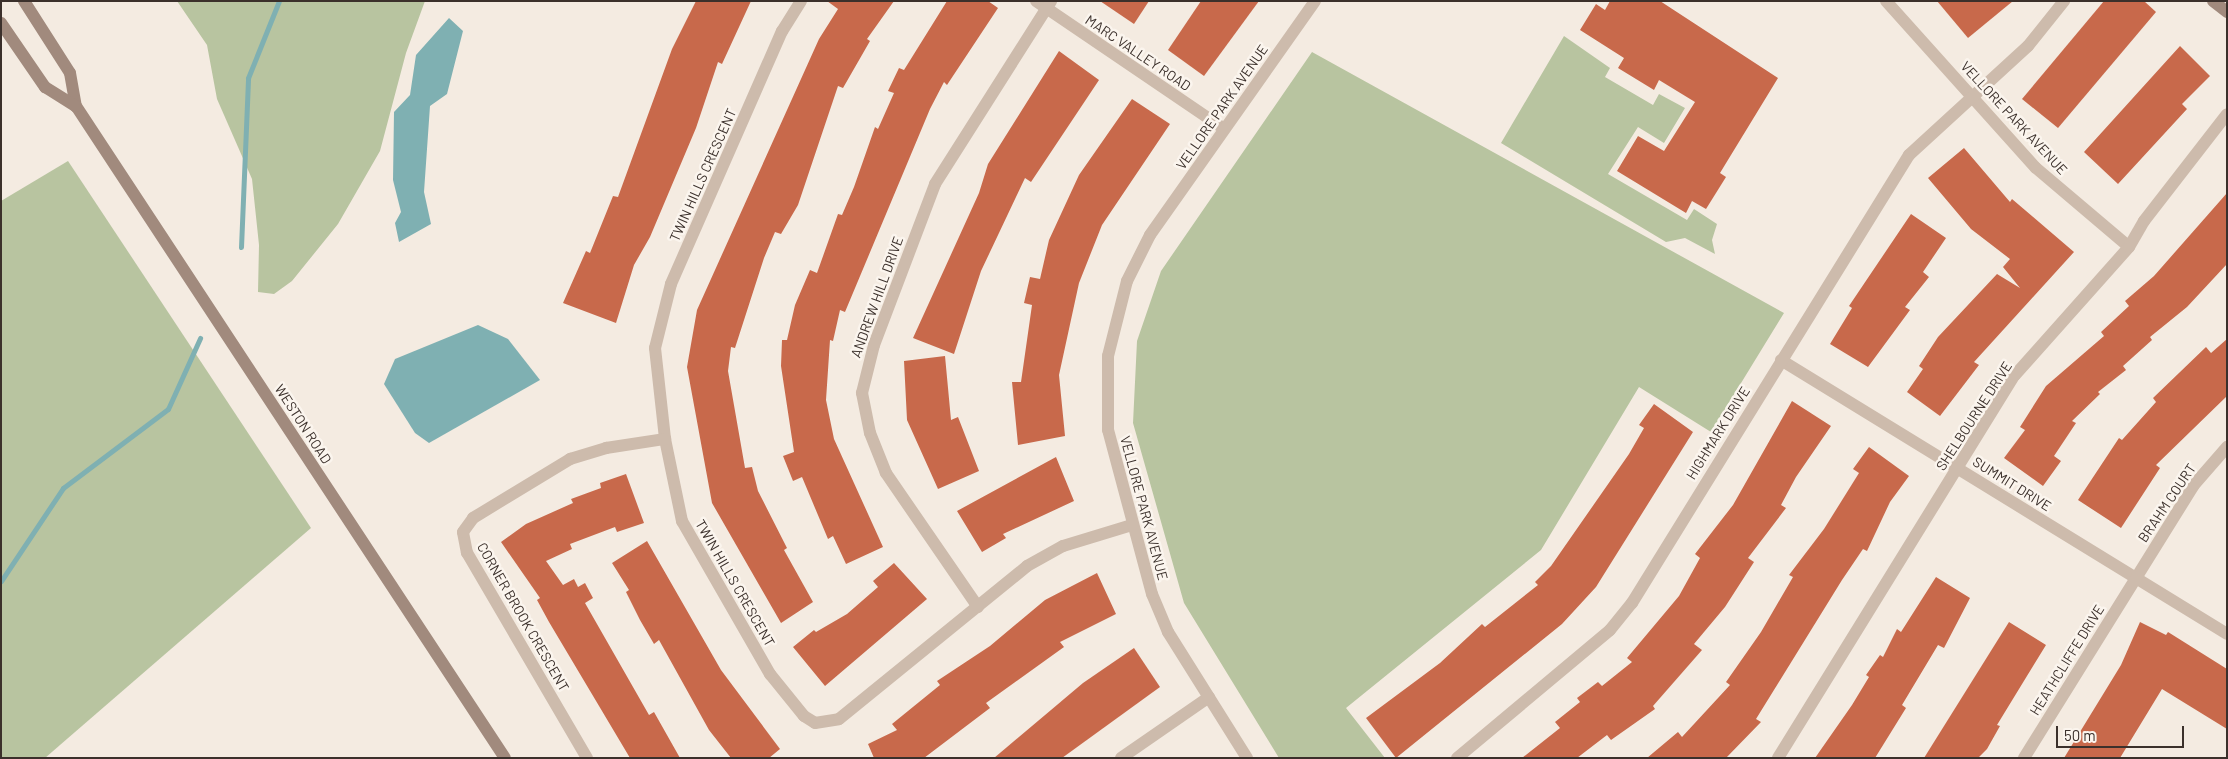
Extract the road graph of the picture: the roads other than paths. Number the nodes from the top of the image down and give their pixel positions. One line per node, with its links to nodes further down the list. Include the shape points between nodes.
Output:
1 (24, 1): 11 (main road, WESTON ROAD, via 70,73)
2 (801, 1): 16 (street, TWIN HILLS CRESCENT, via 782,31 662,310 655,371)
3 (1315, 1): 13 (street, VELLORE PARK AVENUE)
4 (1886, 1): 10 (street, VELLORE PARK AVENUE)
5 (2064, 1): 10 (street, HIGHMARK DRIVE, via 2028,46)
6 (2213, 1): 8 (main road)
7 (1044, 4): 13 (street, MARC VALLEY ROAD); 21 (street, ANDREW HILL DRIVE, via 935,184 874,345 862,393 870,433 886,473)
8 (2227, 12)
9 (1, 23): 11 (main road, WESTON ROAD, via 45,87)
10 (1974, 97): 14 (street, VELLORE PARK AVENUE, via 2036,168); 15 (street, HIGHMARK DRIVE, via 1909,156)
11 (76, 106): 24 (main road, WESTON ROAD)
12 (2227, 114): 14 (street, SHELBOURNE DRIVE, via 2144,221)
13 (1224, 129): 19 (street, VELLORE PARK AVENUE, via 1150,235 1127,282 1112,332 1106,379 1108,430)
14 (2129, 247): 18 (street, SHELBOURNE DRIVE, via 2015,376)
15 (1782, 360): 18 (street, SUMMIT DRIVE); 28 (street, HIGHMARK DRIVE, via 1632,603 1610,630)
16 (665, 439): 21 (street, TWIN HILLS CRESCENT, via 676,504 690,538 770,674 804,716 815,723 827,723 849,712); 25 (street, CORNER BROOK CRESCENT, via 606,448 570,459 474,518 463,532 467,553)
17 (2227, 447): 20 (street, BRAHM COURT, via 2193,486)
18 (1958, 467): 20 (street, SUMMIT DRIVE); 29 (street, SHELBOURNE DRIVE)
19 (1132, 525): 21 (street, TWIN HILLS CRESCENT, via 1049,552); 23 (street, VELLORE PARK AVENUE, via 1164,624)
20 (2135, 578): 22 (street, SUMMIT DRIVE); 30 (street, HEATHCLIFFE DRIVE)
21 (978, 607)
22 (2227, 634)
23 (1209, 698): 26 (street); 27 (street, VELLORE PARK AVENUE)
24 (505, 758)
25 (587, 758)
26 (1121, 758)
27 (1247, 758)
28 (1457, 758)
29 (1778, 758)
30 (2024, 758)

